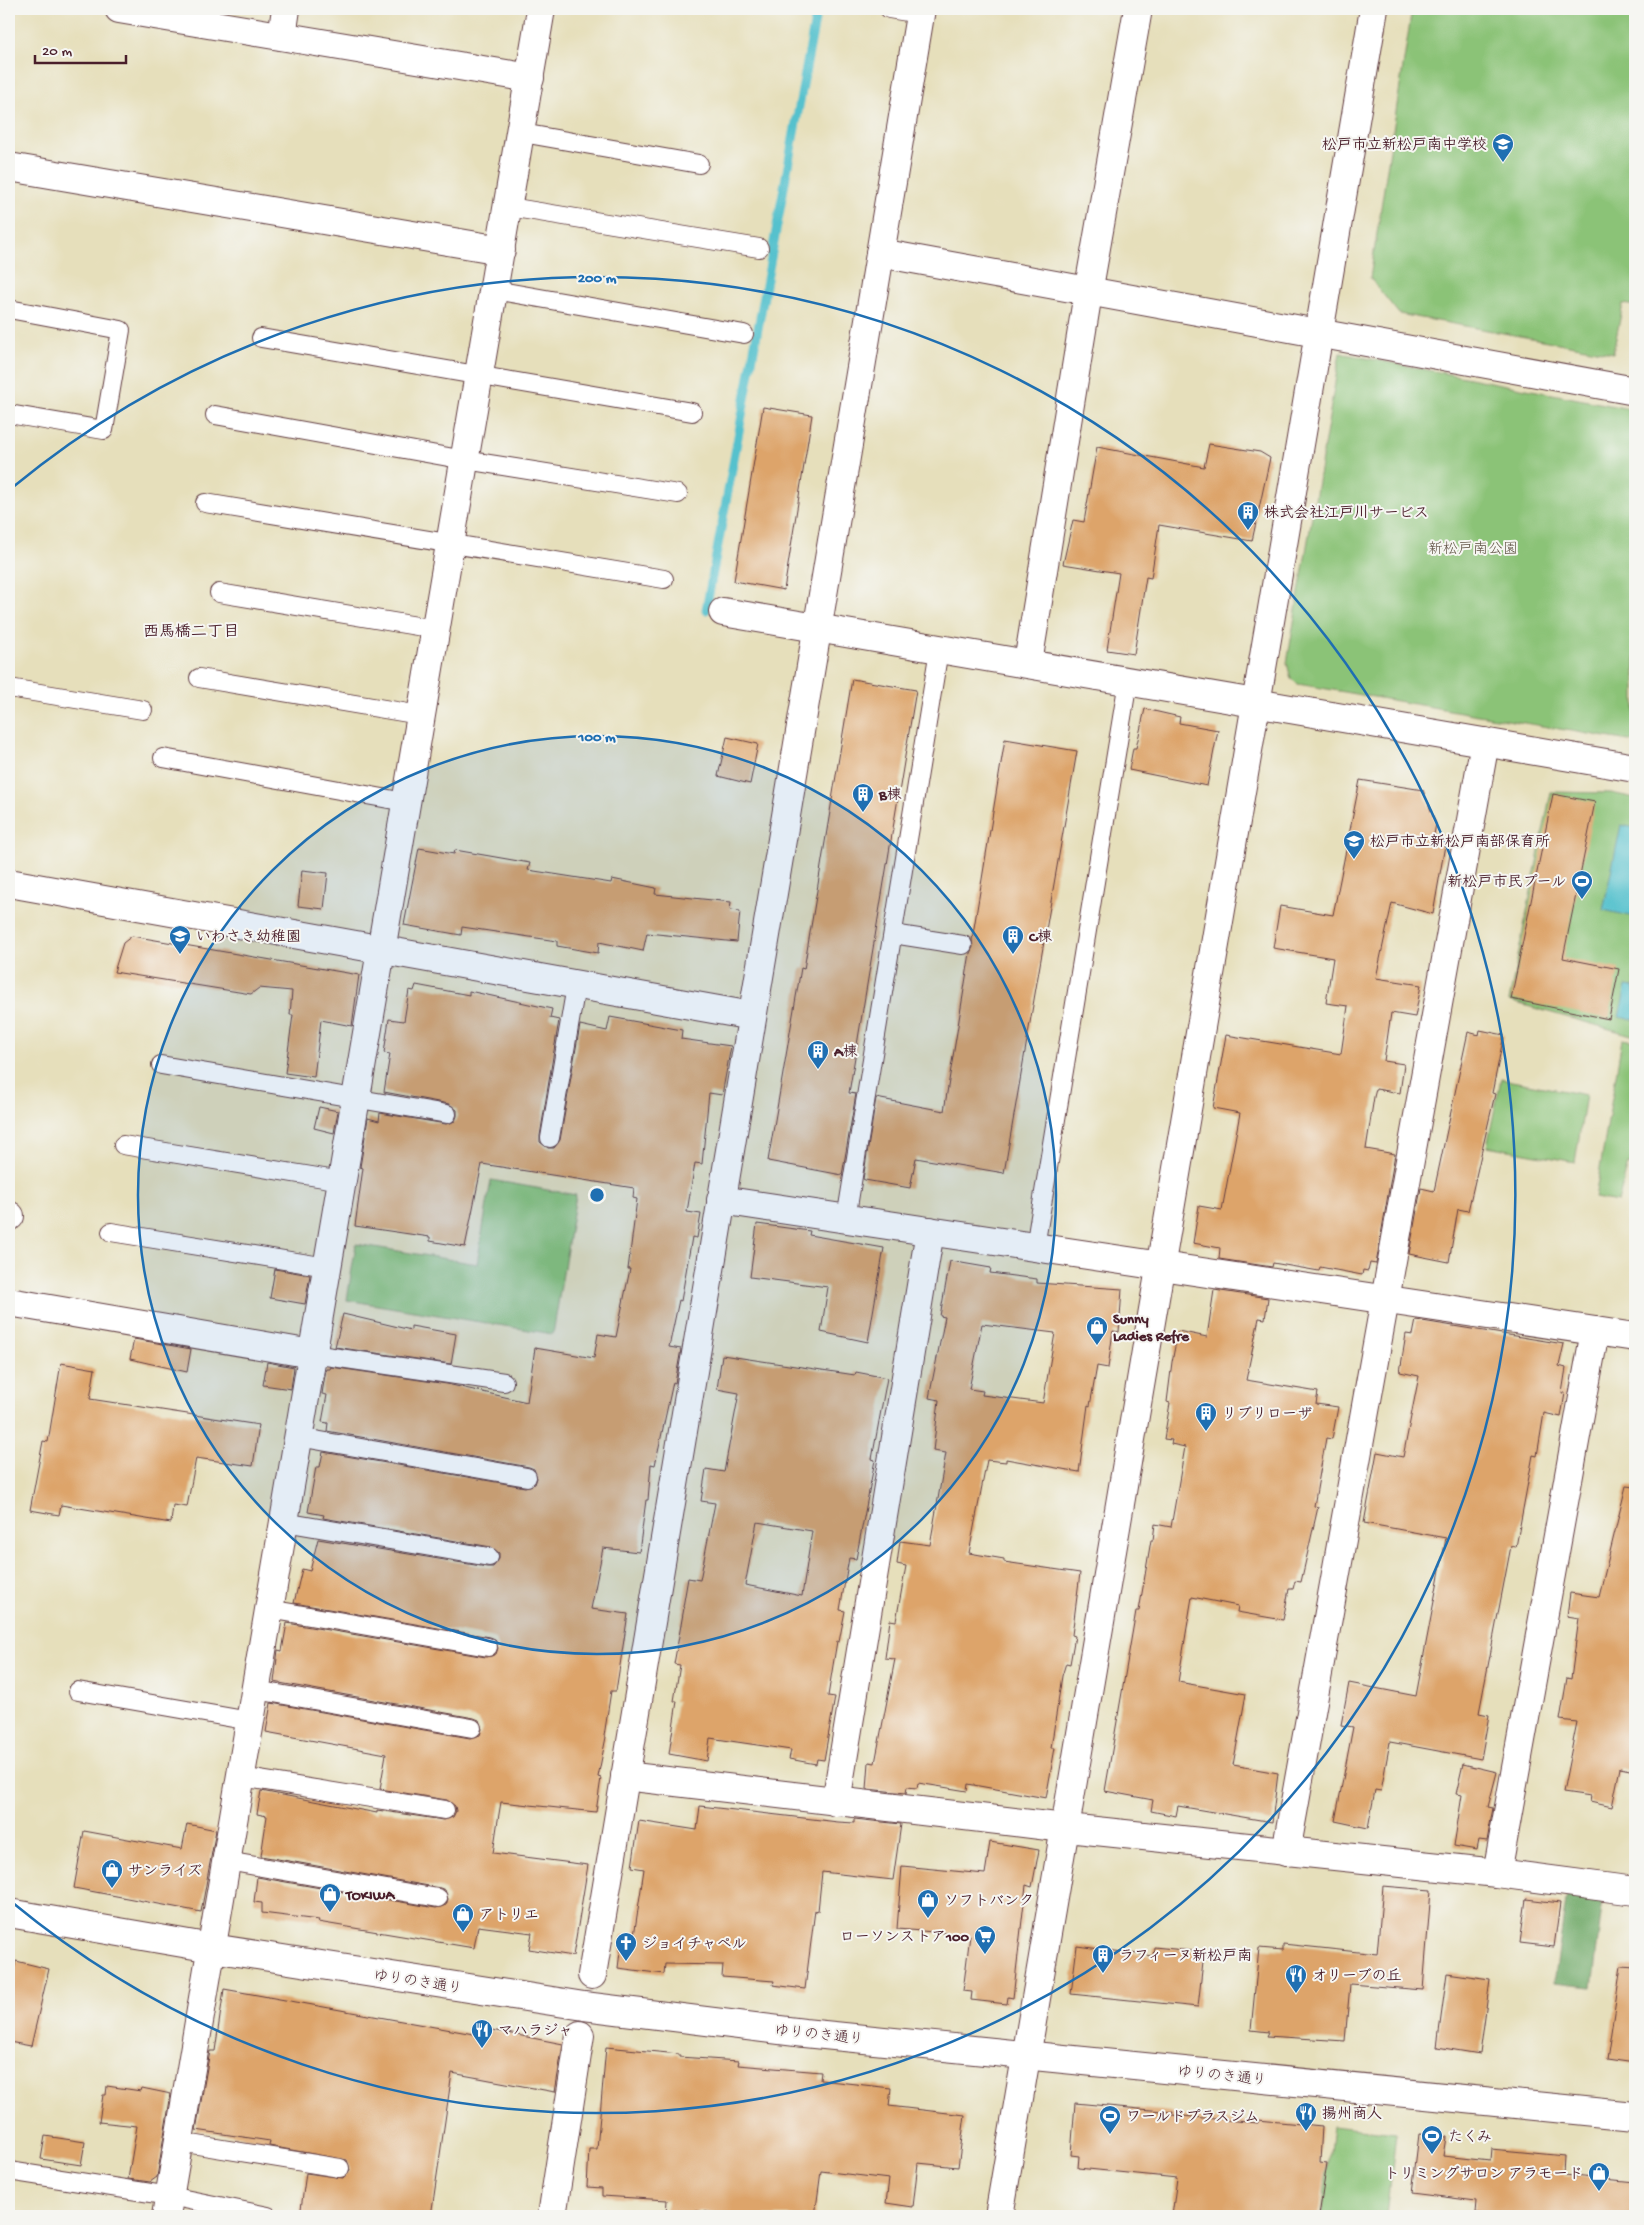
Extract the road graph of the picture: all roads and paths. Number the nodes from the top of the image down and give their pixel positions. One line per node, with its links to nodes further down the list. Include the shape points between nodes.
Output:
1 (119, 9): 8 (street)
2 (286, 9): 8 (street)
3 (542, 9): 9 (street)
4 (889, 9): 7 (lane)
5 (1138, 9): 18 (street)
6 (1374, 9): 20 (street)
7 (921, 12): 16 (street)
8 (282, 36): 9 (street)
9 (530, 78): 10 (street)
10 (522, 133): 11 (lane); 13 (street)
11 (699, 164)
12 (9, 167): 15 (street)
13 (509, 207): 14 (lane); 15 (street)
14 (759, 248)
15 (501, 250): 17 (street)
16 (880, 253): 18 (street); 35 (street)
17 (494, 290): 21 (lane); 23 (street)
18 (1088, 293): 20 (street); 38 (street)
19 (9, 308): 26 (lane, via 121,330 104,430)
20 (1319, 333): 24 (street); 42 (street)
21 (744, 334)
22 (261, 338): 23 (lane)
23 (479, 377): 25 (lane); 28 (street)
24 (1635, 391)
25 (692, 412)
26 (9, 414)
27 (215, 415): 28 (lane)
28 (465, 460): 29 (lane); 31 (street)
29 (678, 494)
30 (205, 503): 31 (lane)
31 (450, 545): 32 (lane); 36 (street)
32 (664, 579)
33 (219, 594): 36 (lane)
34 (723, 612): 35 (street)
35 (818, 628): 38 (street); 54 (street)
36 (435, 629): 44 (street)
37 (938, 662): 50 (lane)
38 (1028, 663): 40 (street)
39 (199, 678): 44 (lane)
40 (1128, 681): 42 (street); 65 (lane)
41 (9, 688): 43 (lane)
42 (1257, 703): 45 (street); 66 (street)
43 (143, 710)
44 (420, 715): 48 (street)
45 (1486, 742): 47 (street); 68 (street)
46 (163, 758): 48 (lane)
47 (1635, 768)
48 (405, 802): 52 (street)
49 (9, 883): 52 (street)
50 (893, 934): 51 (lane); 62 (lane)
51 (963, 945)
52 (380, 950): 53 (street); 56 (street)
53 (576, 986): 54 (street); 58 (lane)
54 (752, 1016): 61 (street)
55 (161, 1065): 56 (lane)
56 (356, 1099): 57 (lane); 60 (street)
57 (447, 1114)
58 (550, 1138)
59 (123, 1145): 60 (lane)
60 (342, 1181): 67 (street)
61 (721, 1200): 62 (street); 84 (street)
62 (846, 1219): 64 (street)
63 (112, 1232): 67 (lane)
64 (930, 1232): 65 (street); 86 (street)
65 (1035, 1247): 66 (street)
66 (1162, 1265): 68 (street); 88 (street)
67 (327, 1267): 72 (street)
68 (1385, 1301): 70 (street); 89 (street)
69 (9, 1302): 72 (street)
70 (1595, 1331): 71 (street); 91 (street)
71 (1635, 1337)
72 (312, 1354): 73 (lane); 74 (street)
73 (504, 1382)
74 (298, 1436): 75 (lane); 76 (street)
75 (527, 1477)
76 (284, 1522): 77 (lane); 78 (street)
77 (489, 1557)
78 (269, 1609): 79 (lane); 80 (street)
79 (488, 1647)
80 (256, 1690): 82 (street); 83 (lane)
81 (78, 1691): 82 (lane)
82 (250, 1721): 85 (street)
83 (472, 1728)
84 (625, 1776): 86 (street); 96 (street)
85 (241, 1777): 87 (lane); 90 (street)
86 (836, 1802): 88 (street)
87 (445, 1810)
88 (1066, 1827): 89 (street); 98 (street)
89 (1286, 1852): 91 (street)
90 (227, 1861): 93 (lane); 95 (street)
91 (1497, 1873): 92 (street)
92 (1635, 1892)
93 (438, 1898)
94 (9, 1913): 95 (street, ゆりのき通り)
95 (212, 1948): 98 (street, ゆりのき通り, via 584,2006); 100 (street)
96 (592, 1975)
97 (580, 2035): 105 (street)
98 (1028, 2056): 99 (street, ゆりのき通り); 106 (street)
99 (1635, 2116)
100 (179, 2142): 101 (lane); 103 (street)
101 (340, 2168)
102 (9, 2171): 103 (lane)
103 (168, 2206): 104 (lane)
104 (268, 2216)
105 (552, 2216)
106 (999, 2216)

